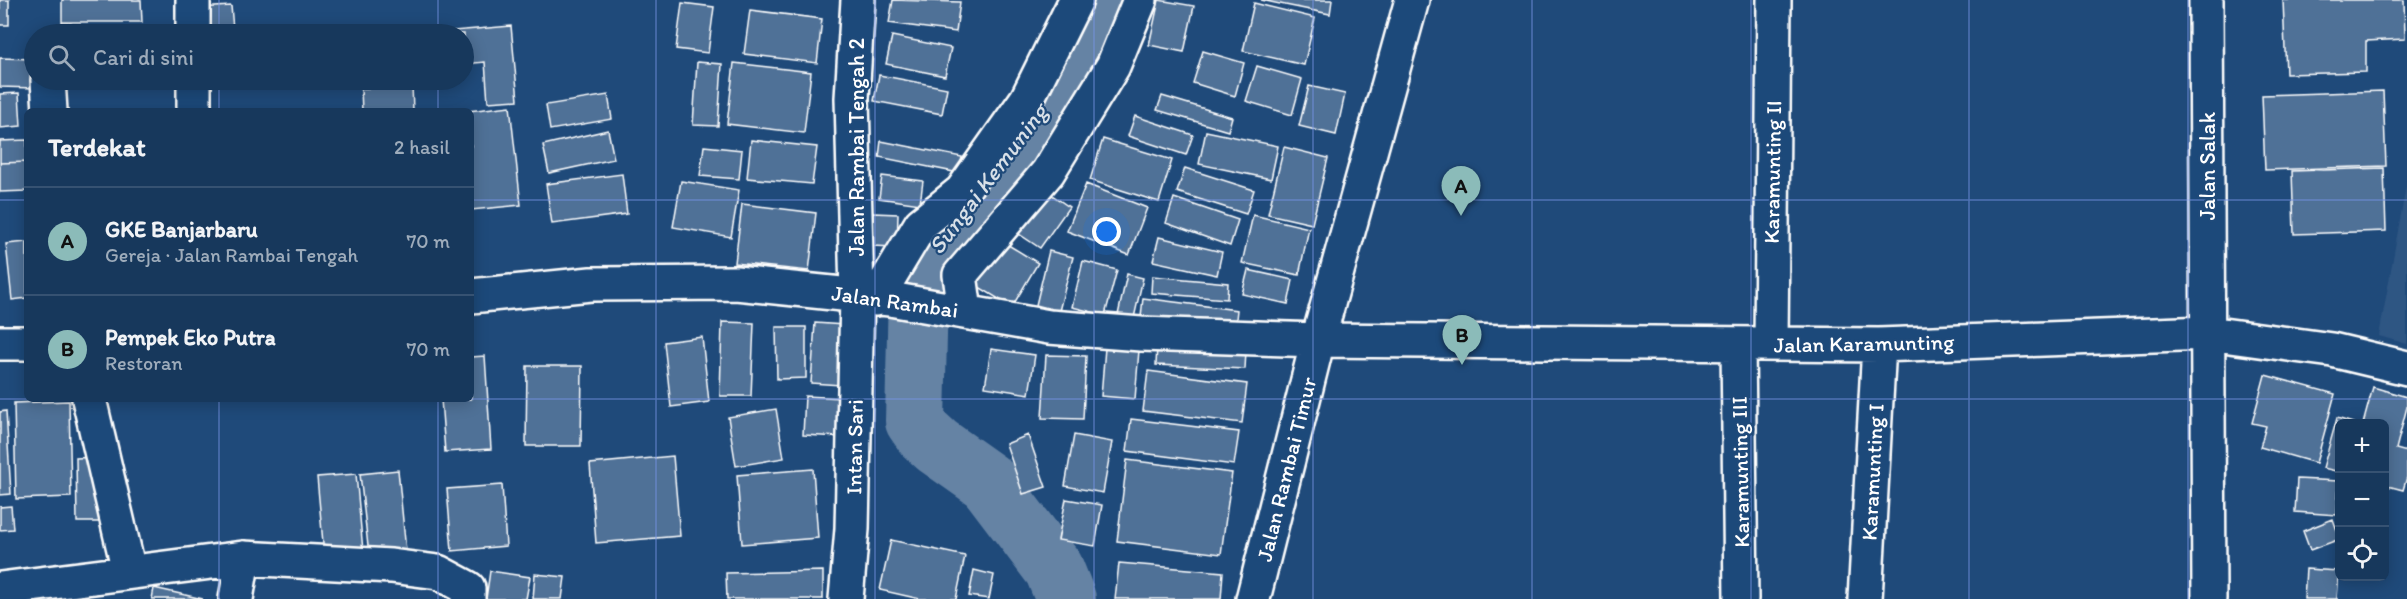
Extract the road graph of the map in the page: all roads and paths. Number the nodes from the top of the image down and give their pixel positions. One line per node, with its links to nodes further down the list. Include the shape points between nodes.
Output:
1 (193, 0): 8 (street)
2 (858, 0): 14 (street, Jalan Rambai Tengah 2, via 852,98)
3 (1076, 0): 14 (street, via 1027,99 962,192 921,224)
4 (1140, 0): 15 (street, via 1113,66 1048,172 960,274)
5 (1412, 0): 17 (street, Jalan Rambai Timur)
6 (1774, 0): 20 (street, Karamunting II)
7 (2206, 0): 16 (street, Jalan Salak)
8 (193, 24)
9 (49, 90): 11 (street)
10 (194, 90): 12 (street)
11 (50, 108)
12 (194, 108)
13 (474, 296): 14 (street, Jalan Rambai, via 591,284 736,283)
14 (875, 298): 15 (street, Jalan Rambai); 30 (street, Intan Sari)
15 (954, 309): 17 (street, Jalan Rambai, via 1072,329)
16 (2208, 333): 22 (street, Jalan Karamunting); 23 (street, Jalan Karamunting, via 2332,350); 34 (street, Jalan Salak)
17 (1318, 339): 21 (street, Jalan Karamunting); 31 (street, Jalan Rambai Timur)
18 (0, 343): 19 (street)
19 (24, 343)
20 (1771, 344): 21 (street, Jalan Karamunting); 22 (street, Jalan Karamunting)
21 (1738, 345): 32 (street, Karamunting III)
22 (1879, 345): 33 (street, Karamunting I)
23 (2407, 368)
24 (90, 402): 26 (street)
25 (243, 558): 26 (street); 28 (street, via 438,572); 29 (street)
26 (129, 571): 27 (street)
27 (6, 592)
28 (468, 594)
29 (236, 599)
30 (846, 599)
31 (1253, 599)
32 (1742, 599)
33 (1865, 599)
34 (2209, 599)

